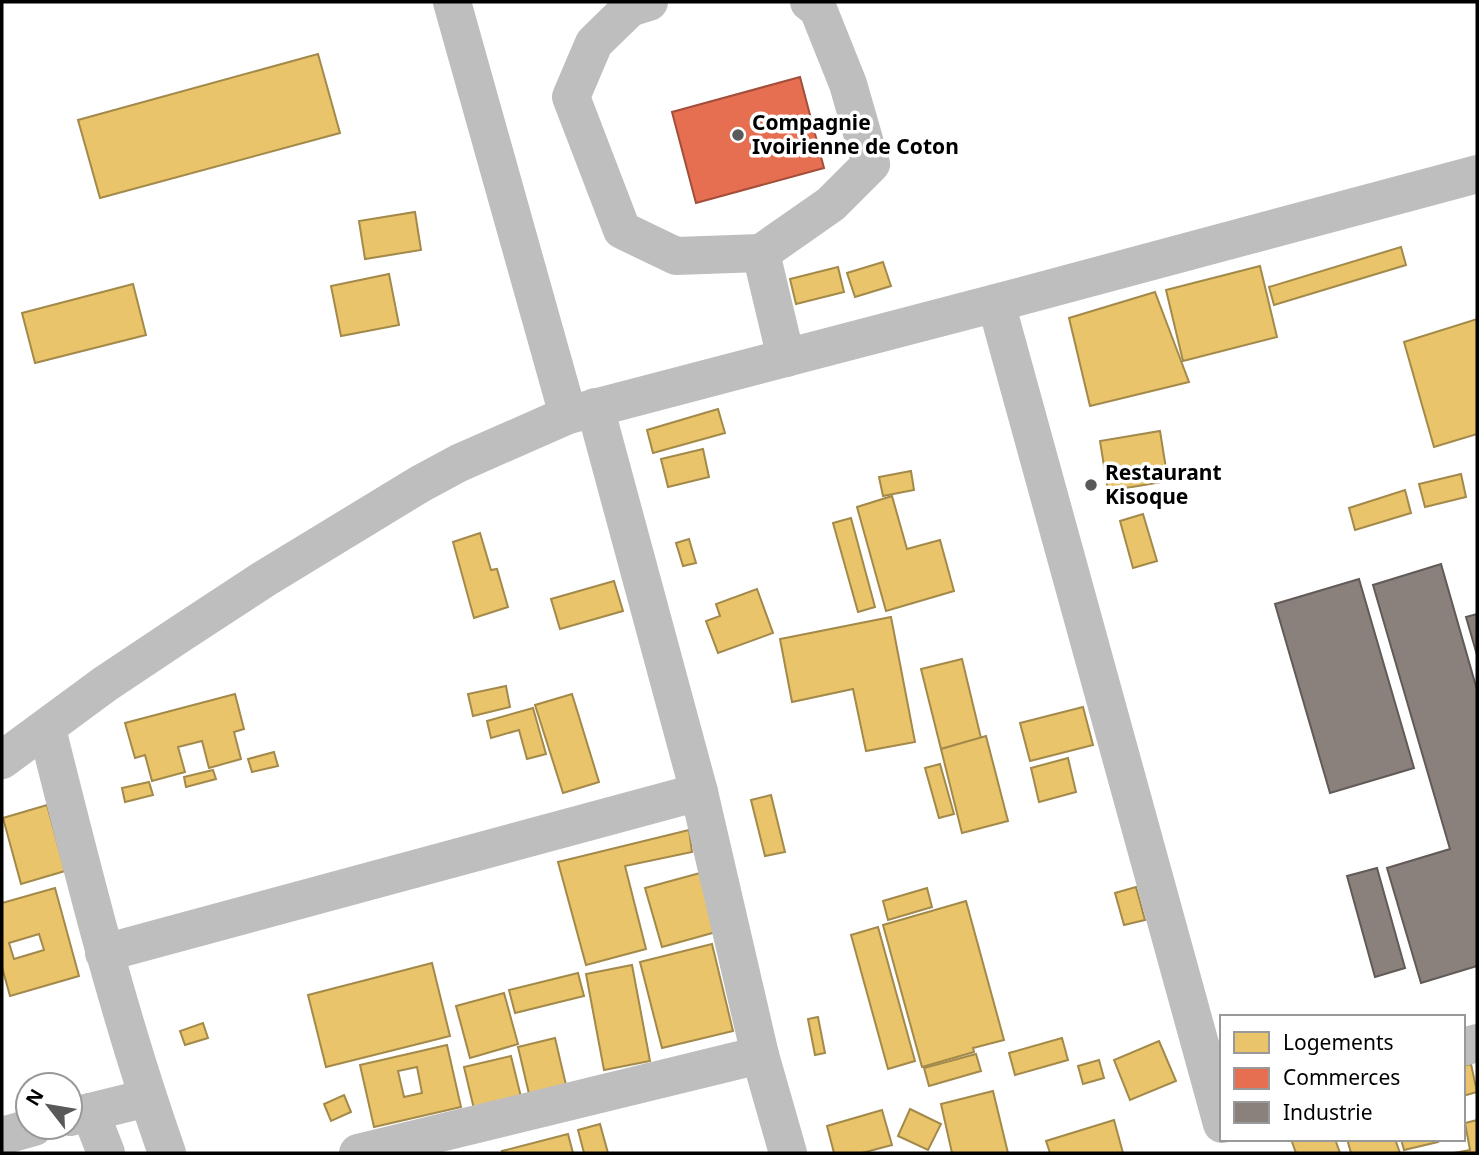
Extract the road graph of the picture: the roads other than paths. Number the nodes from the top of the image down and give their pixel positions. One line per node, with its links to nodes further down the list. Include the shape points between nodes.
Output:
1 (452, 2): 8 (street)
2 (649, 2): 5 (street, via 630,8 594,43 571,97 622,230 676,256)
3 (808, 2): 5 (street, via 818,9 848,84 871,164 831,204)
4 (1477, 174): 6 (street)
5 (761, 253): 7 (street)
6 (996, 303): 7 (street); 16 (street)
7 (786, 358): 8 (street)
8 (582, 411): 9 (street, via 420,484 232,600 105,684); 11 (street)
9 (47, 729): 10 (street); 12 (street)
10 (2, 760)
11 (699, 792): 12 (street); 13 (street)
12 (104, 953): 14 (street)
13 (760, 1055): 20 (street); 21 (street)
14 (147, 1098): 15 (street); 19 (street)
15 (84, 1113)
16 (1220, 1114)
17 (84, 1120): 18 (street)
18 (106, 1153)
19 (167, 1153)
20 (358, 1153)
21 (789, 1153)

